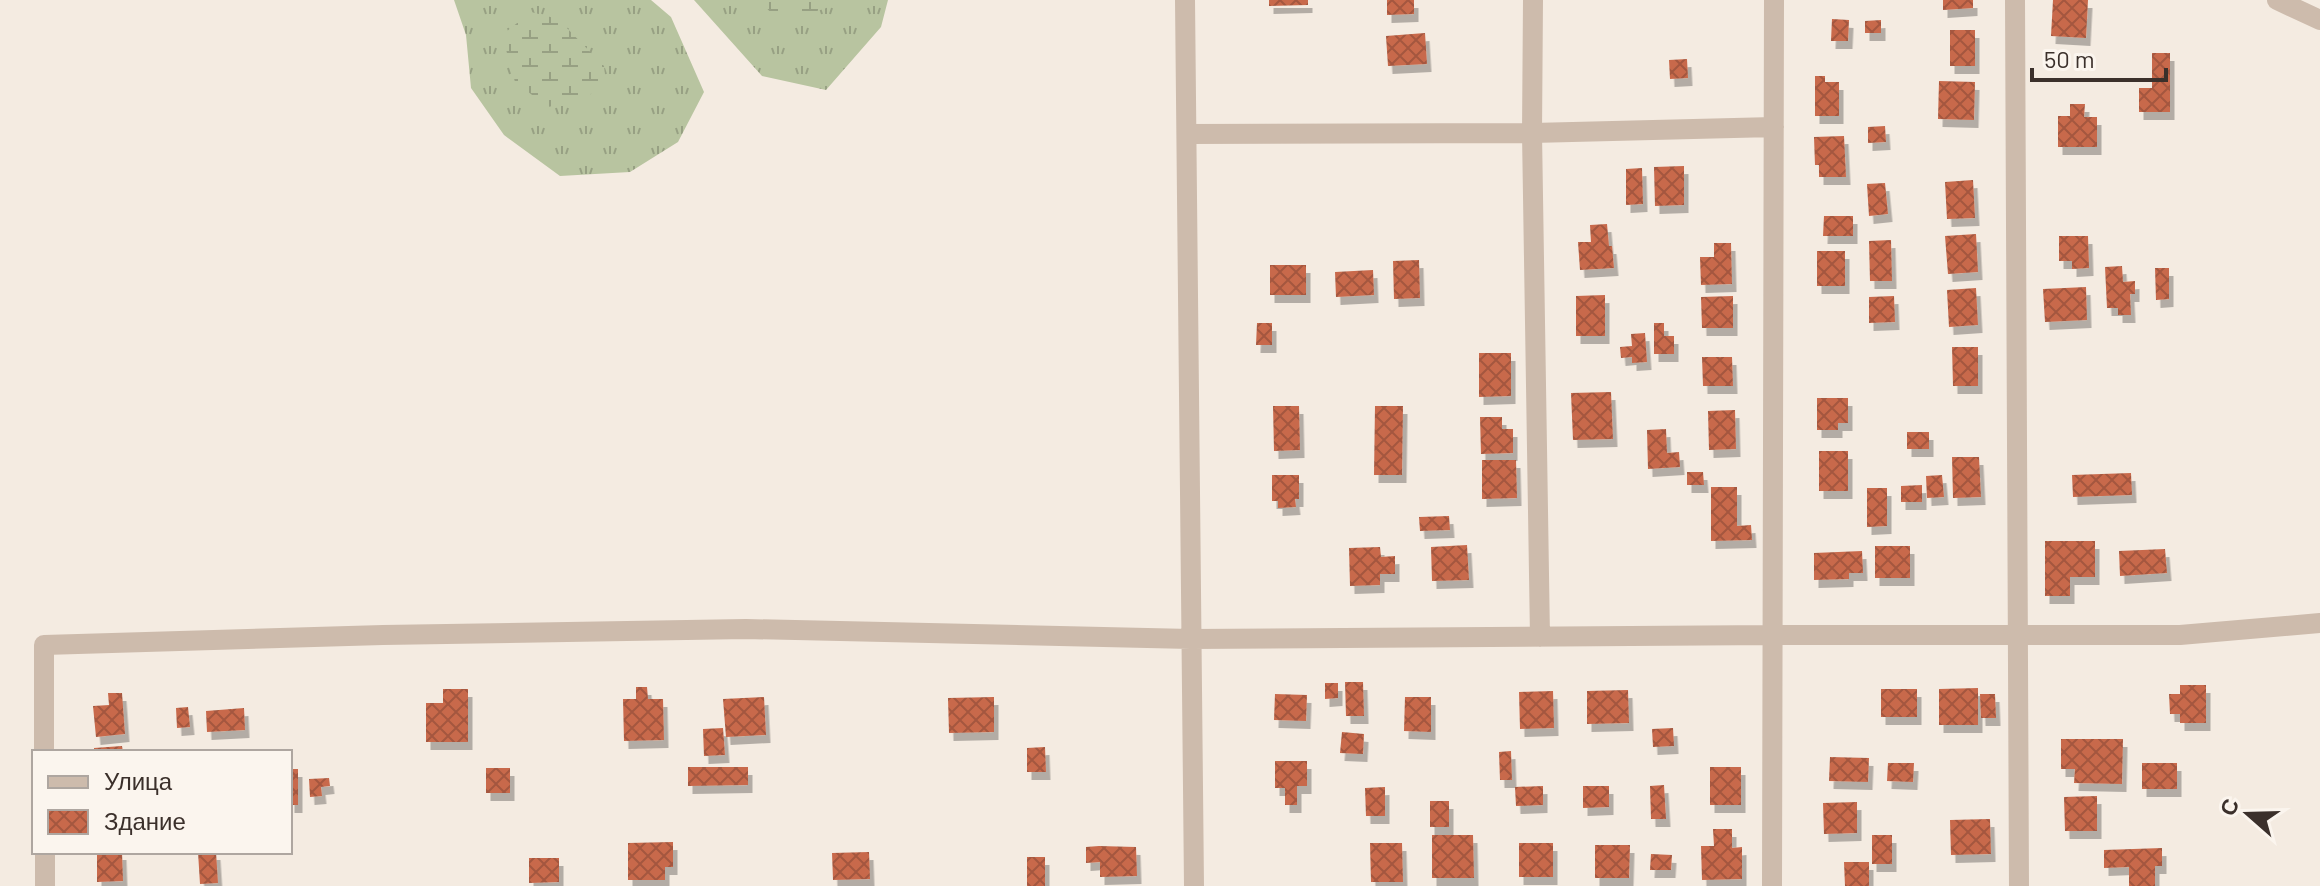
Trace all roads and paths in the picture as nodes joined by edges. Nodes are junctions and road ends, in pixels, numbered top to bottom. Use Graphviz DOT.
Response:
graph roads {
  1 [pos="1185,0"];
  2 [pos="1533,0"];
  3 [pos="1774,0"];
  4 [pos="2015,0"];
  5 [pos="2277,0"];
  6 [pos="2320,20"];
  7 [pos="1774,127"];
  8 [pos="1532,133"];
  9 [pos="1187,134"];
  10 [pos="2320,623"];
  11 [pos="2017,634"];
  12 [pos="1773,635"];
  13 [pos="1540,637"];
  14 [pos="1191,639"];
  15 [pos="44,750"];
  16 [pos="45,854"];
  17 [pos="45,886"];
  18 [pos="1194,886"];
  19 [pos="1772,886"];
  20 [pos="2019,886"];
  1 -- 9 [label="street"];
  2 -- 8 [label="street"];
  3 -- 7 [label="street"];
  4 -- 11 [label="street"];
  5 -- 6 [label="street"];
  7 -- 8 [label="street"];
  7 -- 12 [label="street"];
  8 -- 9 [label="street"];
  8 -- 13 [label="street"];
  9 -- 14 [label="street"];
  10 -- 11 [label="street"];
  11 -- 12 [label="street"];
  11 -- 20 [label="street"];
  12 -- 13 [label="street"];
  12 -- 19 [label="street"];
  13 -- 14 [label="street"];
  14 -- 15 [label="street"];
  14 -- 18 [label="street"];
  16 -- 17 [label="street"];
}
